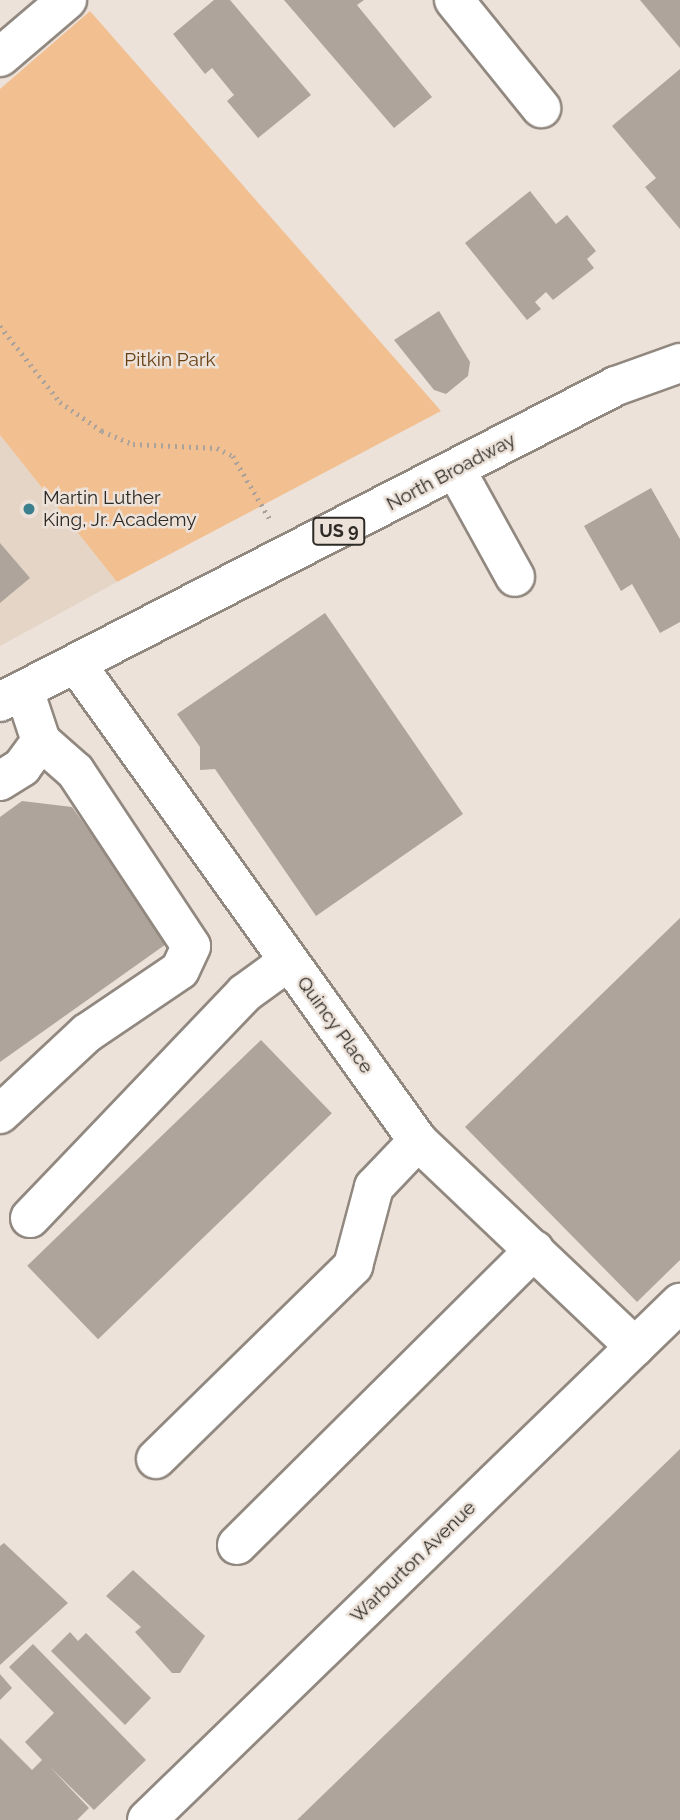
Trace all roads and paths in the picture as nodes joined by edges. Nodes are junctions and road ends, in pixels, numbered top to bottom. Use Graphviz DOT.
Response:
graph roads {
  1 [pos="67,0"];
  2 [pos="454,0"];
  3 [pos="0,57"];
  4 [pos="541,108"];
  5 [pos="0,326"];
  6 [pos="680,363"];
  7 [pos="456,470"];
  8 [pos="289,556"];
  9 [pos="514,577"];
  10 [pos="77,666"];
  11 [pos="12,696"];
  12 [pos="41,741"];
  13 [pos="0,781"];
  14 [pos="289,961"];
  15 [pos="0,1114"];
  16 [pos="418,1141"];
  17 [pos="30,1218"];
  18 [pos="534,1250"];
  19 [pos="680,1303"];
  20 [pos="635,1347"];
  21 [pos="156,1459"];
  22 [pos="237,1545"];
  23 [pos="147,1820"];
  1 -- 3 [label="street"];
  2 -- 4 [label="street"];
  5 -- 8 [label="path"];
  6 -- 7 [label="street, North Broadway / US 9"];
  7 -- 8 [label="street, North Broadway / US 9"];
  7 -- 9 [label="street"];
  8 -- 10 [label="street, North Broadway / US 9"];
  10 -- 11 [label="street, North Broadway / US 9"];
  10 -- 14 [label="street, Quincy Place"];
  11 -- 12 [label="street"];
  12 -- 13 [label="street"];
  12 -- 15 [label="street"];
  14 -- 16 [label="street, Quincy Place"];
  14 -- 17 [label="street"];
  16 -- 18 [label="street, Quincy Place"];
  16 -- 21 [label="street"];
  18 -- 20 [label="street, Quincy Place"];
  18 -- 22 [label="street"];
  19 -- 20 [label="street, Warburton Avenue"];
  20 -- 23 [label="street, Warburton Avenue"];
}
